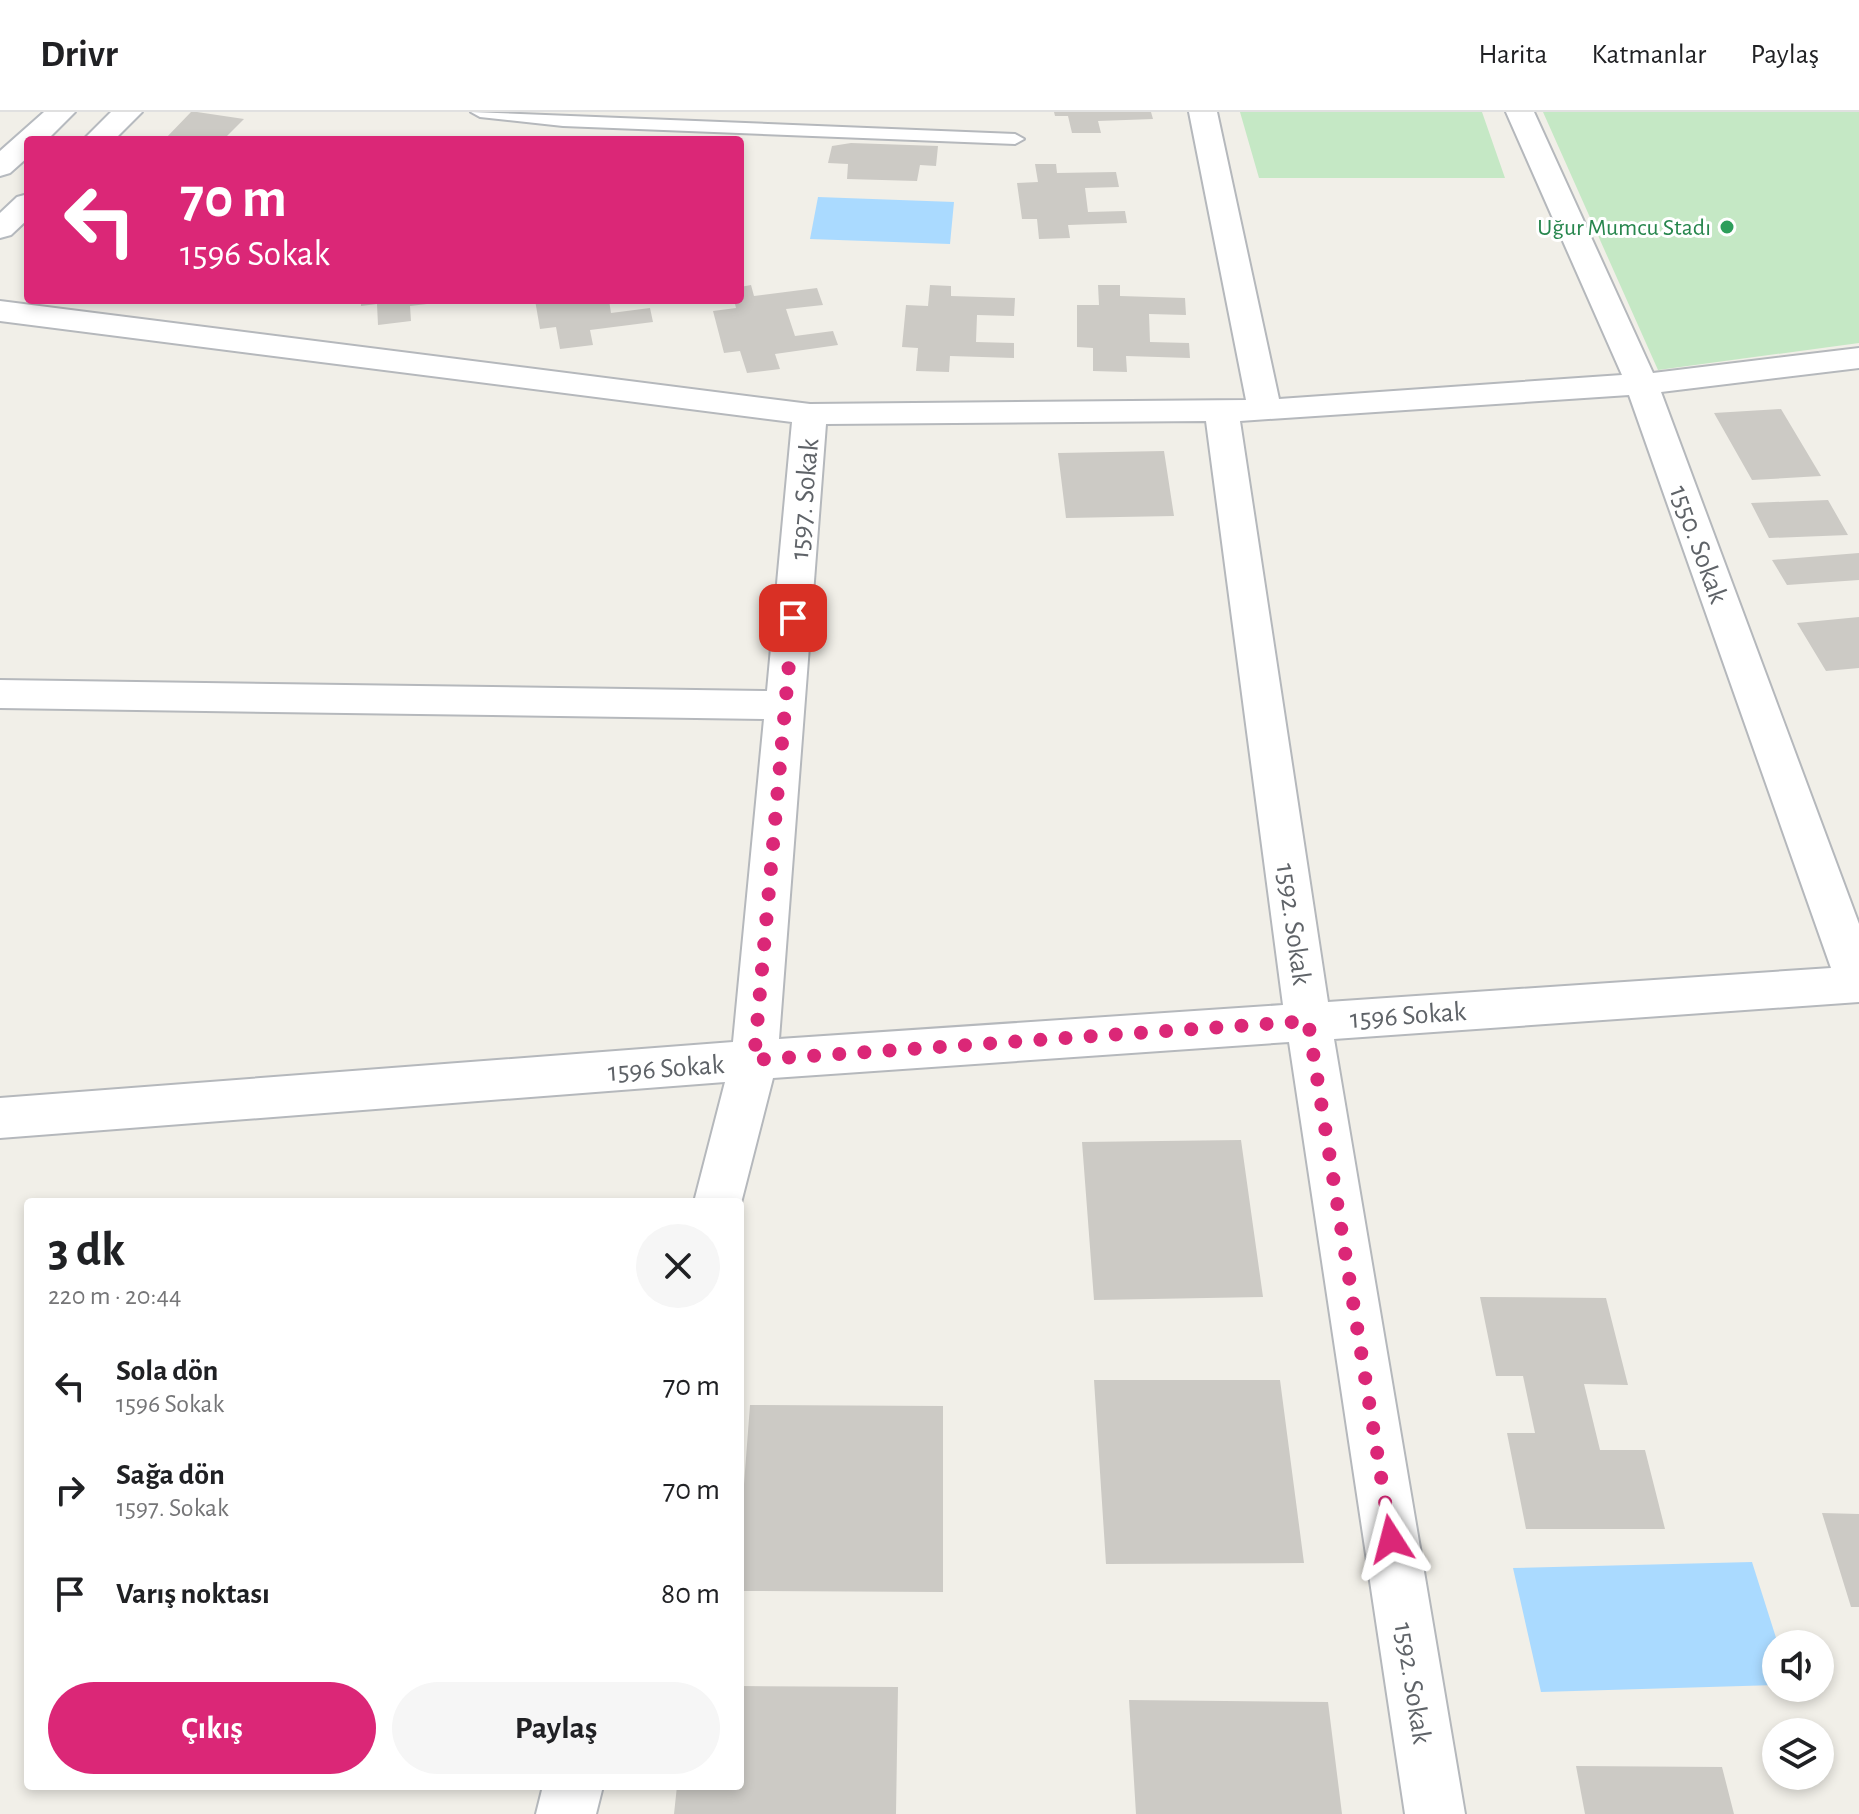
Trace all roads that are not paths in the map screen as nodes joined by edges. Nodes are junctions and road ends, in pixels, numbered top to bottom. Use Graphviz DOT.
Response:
graph roads {
  1 [pos="61,112"];
  2 [pos="128,112"];
  3 [pos="480,112"];
  4 [pos="1203,112"];
  5 [pos="1520,112"];
  6 [pos="35,136"];
  7 [pos="101,136"];
  8 [pos="1015,139"];
  9 [pos="24,145"];
  10 [pos="0,167"];
  11 [pos="24,207"];
  12 [pos="0,229"];
  13 [pos="0,311"];
  14 [pos="1859,358"];
  15 [pos="1642,384"];
  16 [pos="1244,411"];
  17 [pos="810,414"];
  18 [pos="0,694"];
  19 [pos="787,705"];
  20 [pos="1859,984"];
  21 [pos="1308,1021"];
  22 [pos="754,1060"];
  23 [pos="0,1118"];
  24 [pos="719,1198"];
  25 [pos="572,1790"];
  26 [pos="566,1814"];
  27 [pos="1435,1814"];
  1 -- 6 [label="street"];
  2 -- 7 [label="street"];
  3 -- 8 [label="lane"];
  4 -- 16 [label="street, 1592. Sokak"];
  5 -- 15 [label="street, 1550. Sokak"];
  9 -- 10 [label="street"];
  11 -- 12 [label="street"];
  13 -- 17 [label="street"];
  14 -- 15 [label="street"];
  15 -- 16 [label="street"];
  15 -- 20 [label="street, 1550. Sokak"];
  16 -- 17 [label="street"];
  16 -- 21 [label="street, 1592. Sokak"];
  17 -- 19 [label="street, 1597. Sokak"];
  18 -- 19 [label="street"];
  19 -- 22 [label="street, 1597. Sokak"];
  20 -- 21 [label="street, 1596 Sokak"];
  21 -- 22 [label="street, 1596 Sokak"];
  21 -- 27 [label="street, 1592. Sokak"];
  22 -- 23 [label="street, 1596 Sokak"];
  22 -- 24 [label="street, 1597. Sokak"];
  25 -- 26 [label="street"];
}
